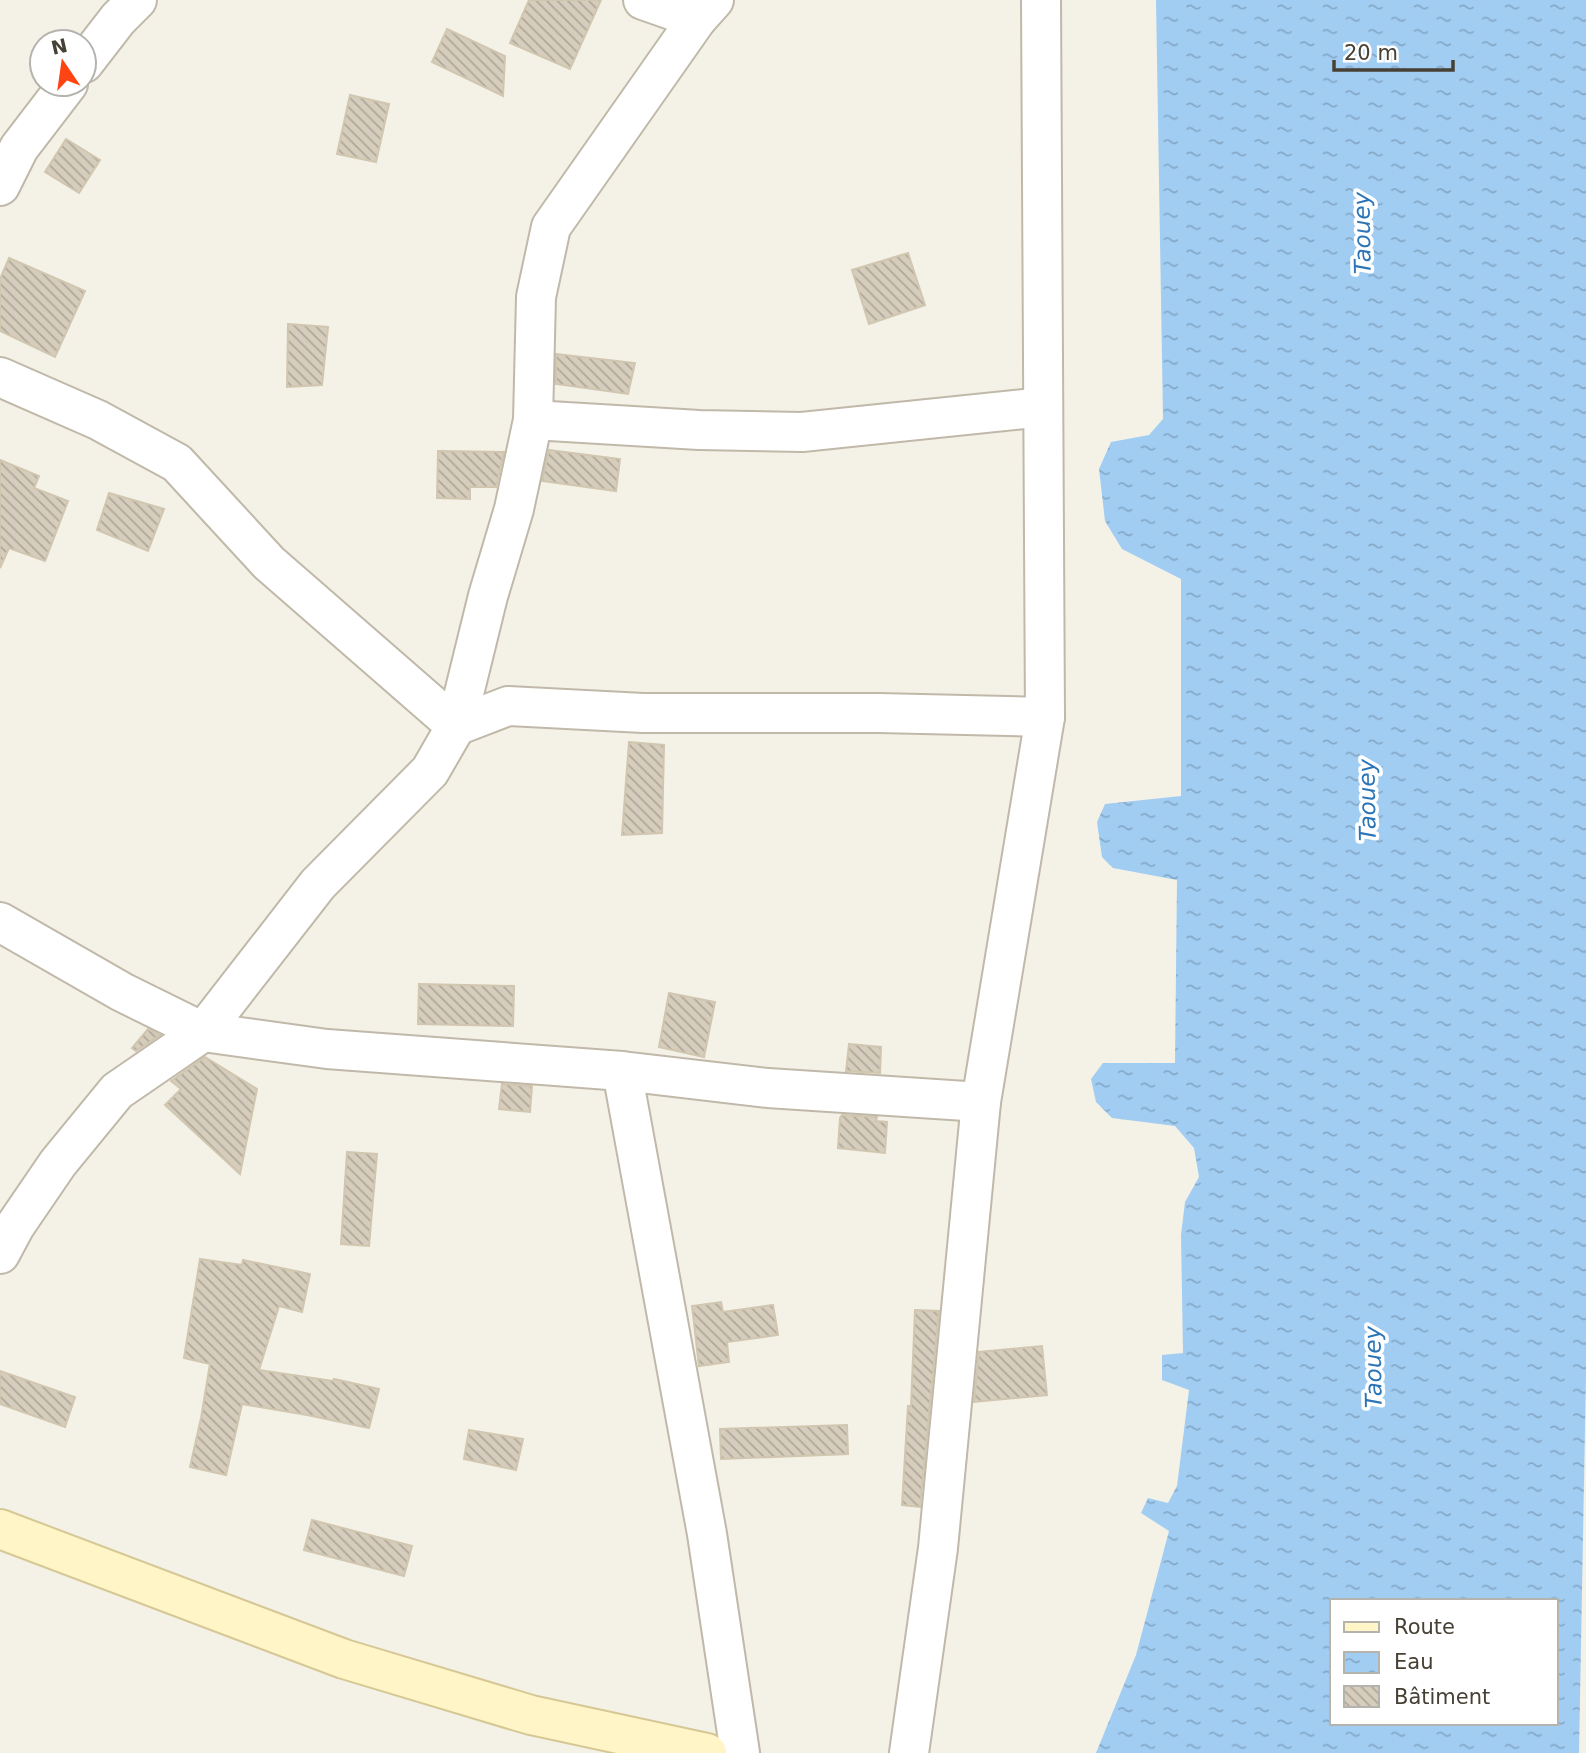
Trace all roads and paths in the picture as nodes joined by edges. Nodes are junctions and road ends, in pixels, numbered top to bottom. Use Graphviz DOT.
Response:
graph roads {
  1 [pos="137,0"];
  2 [pos="643,0"];
  3 [pos="1041,0"];
  4 [pos="706,10"];
  5 [pos="98,45"];
  6 [pos="57,98"];
  7 [pos="0,186"];
  8 [pos="0,377"];
  9 [pos="1043,407"];
  10 [pos="533,420"];
  11 [pos="1045,716"];
  12 [pos="456,726"];
  13 [pos="0,922"];
  14 [pos="202,1032"];
  15 [pos="622,1071"];
  16 [pos="981,1102"];
  17 [pos="0,1254"];
  18 [pos="0,1530"];
  19 [pos="707,1753"];
  20 [pos="740,1753"];
  21 [pos="909,1753"];
  1 -- 5 [label="street"];
  2 -- 4 [label="street"];
  3 -- 9 [label="street"];
  4 -- 10 [label="street"];
  6 -- 7 [label="street"];
  8 -- 12 [label="street"];
  9 -- 10 [label="street"];
  9 -- 11 [label="street"];
  10 -- 12 [label="street"];
  11 -- 12 [label="street"];
  11 -- 16 [label="street"];
  12 -- 14 [label="street"];
  13 -- 14 [label="street"];
  14 -- 15 [label="street"];
  14 -- 17 [label="street"];
  15 -- 16 [label="street"];
  15 -- 20 [label="street"];
  16 -- 21 [label="street"];
  18 -- 19 [label="street"];
}
